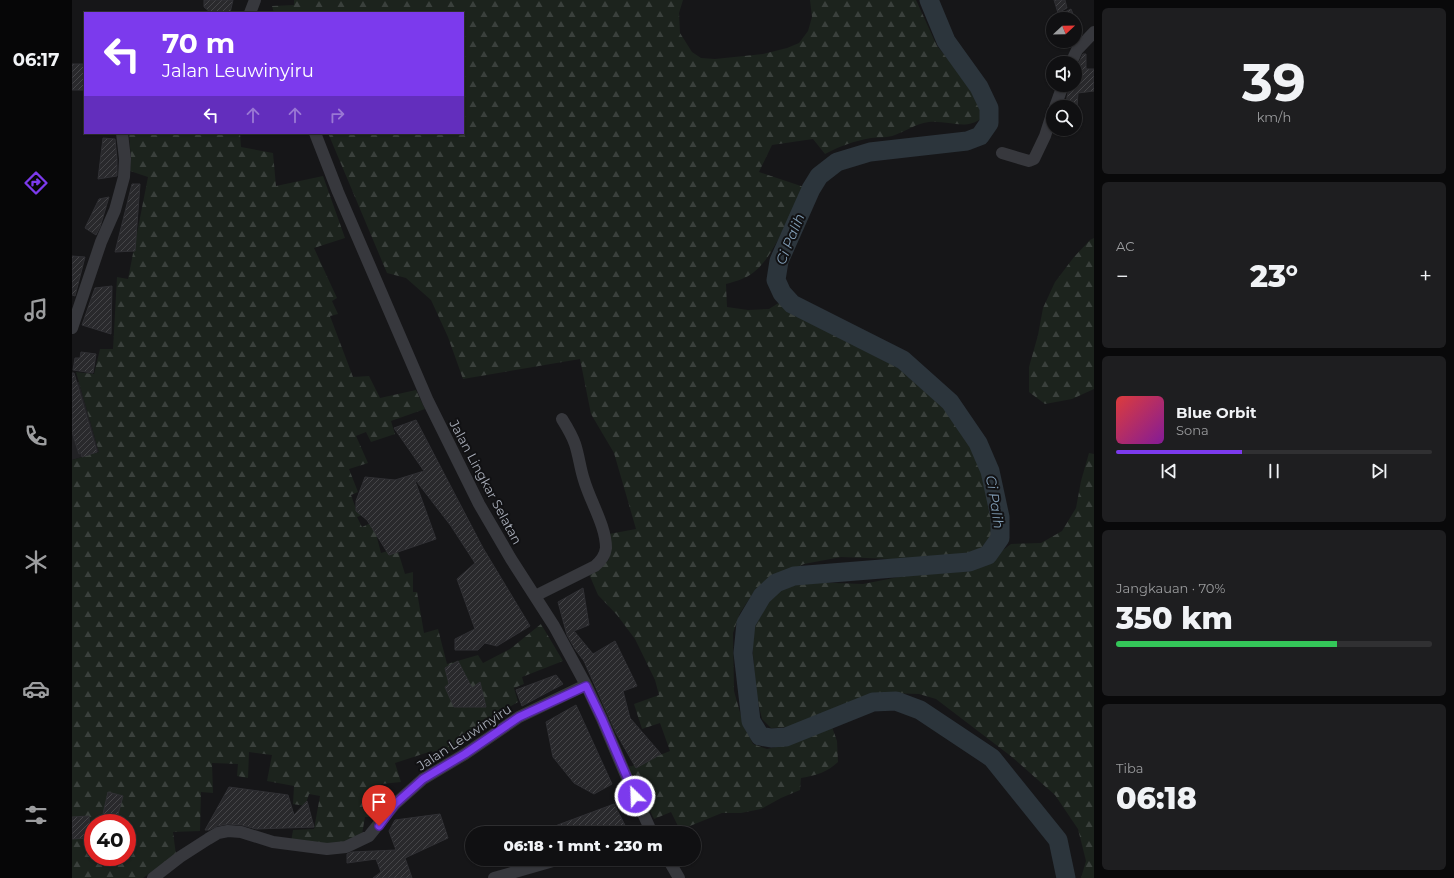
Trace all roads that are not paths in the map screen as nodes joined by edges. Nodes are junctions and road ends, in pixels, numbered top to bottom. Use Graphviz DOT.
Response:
graph roads {
  1 [pos="256,0"];
  2 [pos="250,12"];
  3 [pos="260,12"];
  4 [pos="1094,32"];
  5 [pos="1074,56"];
  6 [pos="1046,133"];
  7 [pos="122,134"];
  8 [pos="315,134"];
  9 [pos="1002,153"];
  10 [pos="72,328"];
  11 [pos="562,419"];
  12 [pos="534,596"];
  13 [pos="586,686"];
  14 [pos="649,826"];
  15 [pos="536,866"];
  16 [pos="672,866"];
  17 [pos="152,878"];
  18 [pos="494,878"];
  19 [pos="679,878"];
  1 -- 2 [label="street"];
  1 -- 3 [label="street"];
  4 -- 5 [label="street"];
  6 -- 9 [label="street"];
  7 -- 10 [label="street"];
  8 -- 12 [label="street, Jalan Lingkar Selatan"];
  11 -- 12 [label="street"];
  12 -- 13 [label="street, Jalan Lingkar Selatan"];
  13 -- 14 [label="street, Jalan Lingkar Selatan"];
  13 -- 17 [label="street, Jalan Leuwinyiru"];
  15 -- 18 [label="street"];
  16 -- 19 [label="street"];
}
